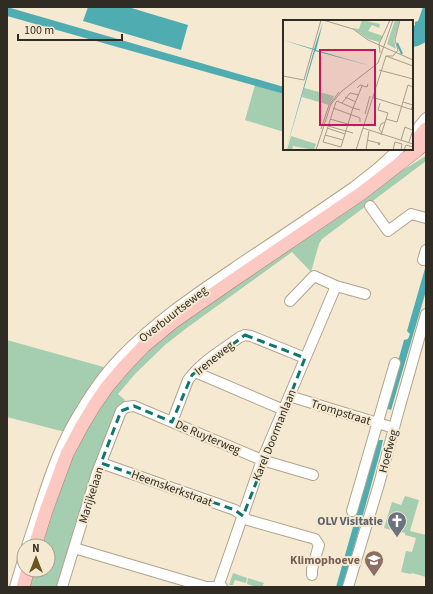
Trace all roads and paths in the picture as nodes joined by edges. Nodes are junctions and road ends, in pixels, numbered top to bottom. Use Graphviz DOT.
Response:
graph roads {
  1 [pos="426,118"];
  2 [pos="426,129"];
  3 [pos="413,134"];
  4 [pos="426,142"];
  5 [pos="413,145"];
  6 [pos="398,150"];
  7 [pos="408,150"];
  8 [pos="387,173"];
  9 [pos="370,206"];
  10 [pos="426,218"];
  11 [pos="336,286"];
  12 [pos="365,294"];
  13 [pos="290,301"];
  14 [pos="426,314"];
  15 [pos="305,358"];
  16 [pos="395,363"];
  17 [pos="195,372"];
  18 [pos="289,396"];
  19 [pos="126,407"];
  20 [pos="284,410"];
  21 [pos="172,422"];
  22 [pos="377,423"];
  23 [pos="394,428"];
  24 [pos="262,460"];
  25 [pos="100,463"];
  26 [pos="313,475"];
  27 [pos="352,511"];
  28 [pos="243,516"];
  29 [pos="30,538"];
  30 [pos="38,538"];
  31 [pos="74,548"];
  32 [pos="312,575"];
  33 [pos="62,587"];
  34 [pos="219,587"];
  35 [pos="348,587"];
  1 -- 3 [label="street"];
  2 -- 5 [label="main road"];
  4 -- 8 [label="main road, Overbuurtseweg"];
  6 -- 29 [label="street, Overbuurtseweg"];
  7 -- 8 [label="main road, Overbuurtseweg"];
  8 -- 30 [label="main road, Overbuurtseweg"];
  9 -- 10 [label="street"];
  11 -- 12 [label="street"];
  11 -- 13 [label="street"];
  11 -- 15 [label="street, Karel Doormanlaan"];
  14 -- 23 [label="street, Hoefweg"];
  15 -- 17 [label="street, Ireneweg"];
  15 -- 18 [label="street, Karel Doormanlaan"];
  16 -- 22 [label="street, Hoefweg"];
  17 -- 20 [label="street"];
  17 -- 21 [label="street, Ireneweg"];
  18 -- 20 [label="street, Karel Doormanlaan"];
  18 -- 22 [label="street, Trompstraat"];
  19 -- 21 [label="street, De Ruyterweg"];
  19 -- 25 [label="street, Marijkelaan"];
  20 -- 24 [label="street, Karel Doormanlaan"];
  21 -- 24 [label="street, De Ruyterweg"];
  22 -- 23 [label="street, Trompstraat"];
  22 -- 27 [label="street, Hoefweg"];
  23 -- 35 [label="street, Hoefweg"];
  24 -- 26 [label="street, De Ruyterweg"];
  24 -- 28 [label="street, Karel Doormanlaan"];
  25 -- 28 [label="street, Heemskerkstraat"];
  25 -- 31 [label="street, Marijkelaan"];
  28 -- 32 [label="street, Heemskerkstraat"];
  28 -- 34 [label="street, Karel Doormanlaan"];
  31 -- 33 [label="street, Marijkelaan"];
  31 -- 34 [label="street"];
}
